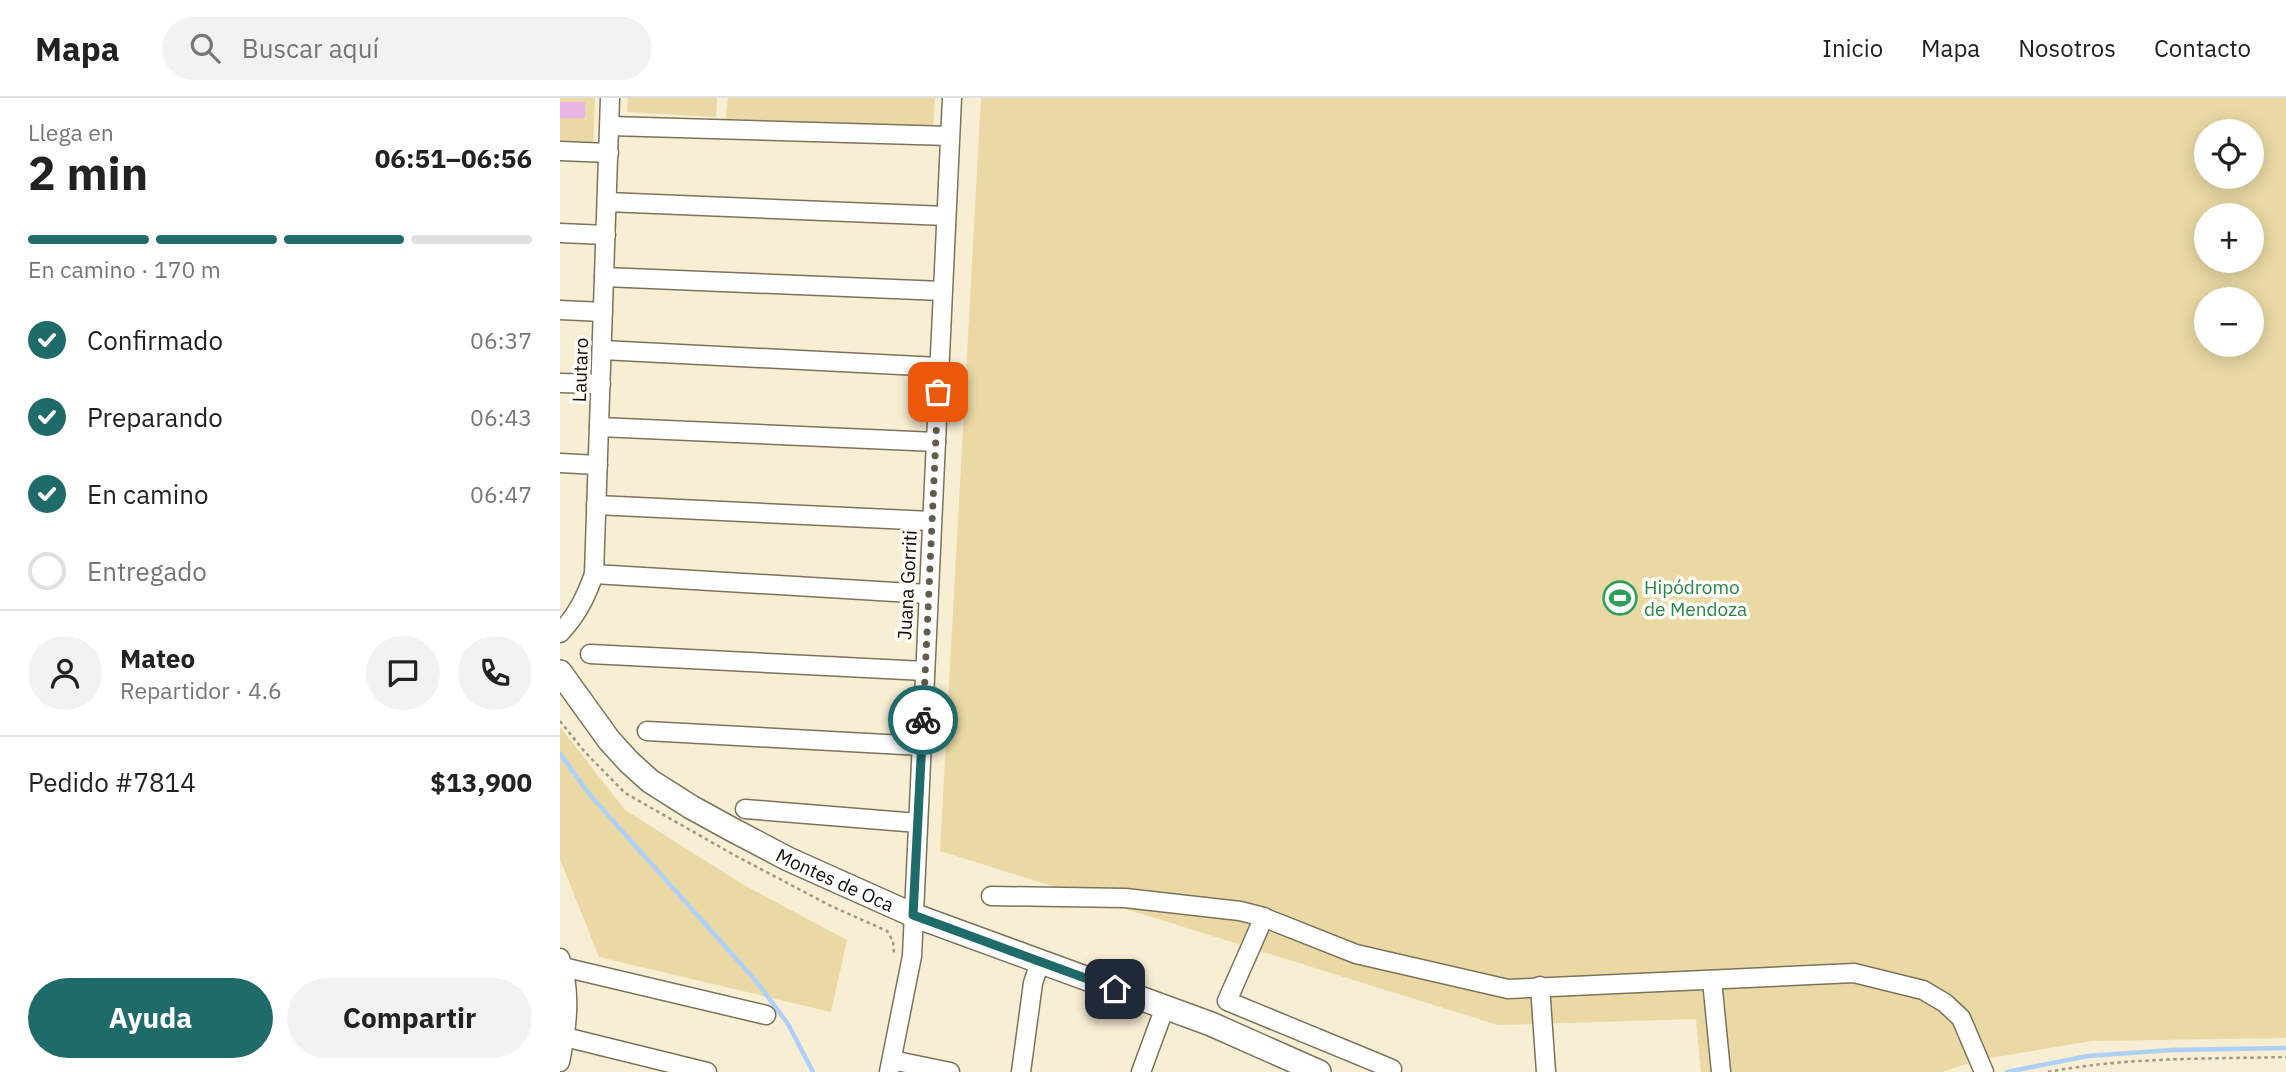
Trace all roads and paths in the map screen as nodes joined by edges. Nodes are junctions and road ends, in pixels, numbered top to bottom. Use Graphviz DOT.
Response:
graph roads {
  1 [pos="610,98"];
  2 [pos="951,98"];
  3 [pos="610,125"];
  4 [pos="950,136"];
  5 [pos="560,151"];
  6 [pos="608,153"];
  7 [pos="607,202"];
  8 [pos="946,216"];
  9 [pos="560,233"];
  10 [pos="606,235"];
  11 [pos="604,277"];
  12 [pos="942,290"];
  13 [pos="560,310"];
  14 [pos="603,312"];
  15 [pos="602,350"];
  16 [pos="939,367"];
  17 [pos="560,383"];
  18 [pos="601,384"];
  19 [pos="599,427"];
  20 [pos="936,442"];
  21 [pos="560,463"];
  22 [pos="598,465"];
  23 [pos="596,505"];
  24 [pos="931,521"];
  25 [pos="594,574"];
  26 [pos="928,594"];
  27 [pos="560,633"];
  28 [pos="590,654"];
  29 [pos="925,671"];
  30 [pos="562,680"];
  31 [pos="560,721"];
  32 [pos="647,731"];
  33 [pos="922,746"];
  34 [pos="745,809"];
  35 [pos="918,822"];
  36 [pos="991,896"];
  37 [pos="913,915"];
  38 [pos="1264,917"];
  39 [pos="1040,961"];
  40 [pos="562,963"];
  41 [pos="895,963"];
  42 [pos="1712,980"];
  43 [pos="1540,986"];
  44 [pos="564,999"];
  45 [pos="1165,1007"];
  46 [pos="766,1015"];
  47 [pos="565,1037"];
  48 [pos="1152,1041"];
  49 [pos="2286,1056"];
  50 [pos="560,1062"];
  51 [pos="890,1066"];
  52 [pos="1392,1069"];
  53 [pos="707,1072"];
  54 [pos="950,1072"];
  55 [pos="1021,1072"];
  56 [pos="1141,1072"];
  57 [pos="1155,1072"];
  58 [pos="1319,1072"];
  59 [pos="1546,1072"];
  60 [pos="1721,1072"];
  61 [pos="1984,1072"];
  62 [pos="2048,1072"];
  1 -- 3 [label="street, Lautaro"];
  2 -- 4 [label="street, Juana Gorriti"];
  3 -- 4 [label="street"];
  3 -- 6 [label="street, Lautaro"];
  4 -- 8 [label="street, Juana Gorriti"];
  5 -- 6 [label="street"];
  6 -- 7 [label="street, Lautaro"];
  7 -- 8 [label="street"];
  7 -- 10 [label="street, Lautaro"];
  8 -- 12 [label="street, Juana Gorriti"];
  9 -- 10 [label="street"];
  10 -- 11 [label="street, Lautaro"];
  11 -- 12 [label="street"];
  11 -- 14 [label="street, Lautaro"];
  12 -- 16 [label="street, Juana Gorriti"];
  13 -- 14 [label="street"];
  14 -- 15 [label="street, Lautaro"];
  15 -- 16 [label="street"];
  15 -- 18 [label="street, Lautaro"];
  16 -- 20 [label="street, Juana Gorriti"];
  17 -- 18 [label="street"];
  18 -- 19 [label="street, Lautaro"];
  19 -- 20 [label="street"];
  19 -- 22 [label="street, Lautaro"];
  20 -- 24 [label="street, Juana Gorriti"];
  21 -- 22 [label="street"];
  22 -- 23 [label="street, Lautaro"];
  23 -- 24 [label="street"];
  23 -- 25 [label="street, Lautaro"];
  24 -- 26 [label="street, Juana Gorriti"];
  25 -- 26 [label="street"];
  25 -- 27 [label="street, Lautaro"];
  26 -- 29 [label="street, Juana Gorriti"];
  28 -- 29 [label="street"];
  29 -- 33 [label="street, Juana Gorriti"];
  30 -- 37 [label="main road, Montes de Oca"];
  31 -- 41 [label="path"];
  32 -- 33 [label="street"];
  33 -- 35 [label="street, Juana Gorriti"];
  34 -- 35 [label="street"];
  35 -- 37 [label="street, Juana Gorriti"];
  36 -- 38 [label="street"];
  37 -- 39 [label="main road, Montes de Oca"];
  37 -- 51 [label="street, Juana Gorriti"];
  38 -- 43 [label="street"];
  38 -- 52 [label="street"];
  39 -- 45 [label="main road, Montes de Oca"];
  39 -- 55 [label="street"];
  40 -- 44 [label="street"];
  40 -- 46 [label="street"];
  42 -- 43 [label="street"];
  42 -- 60 [label="street"];
  42 -- 61 [label="street"];
  43 -- 59 [label="street"];
  44 -- 47 [label="street"];
  45 -- 48 [label="street"];
  45 -- 58 [label="main road, Montes de Oca"];
  47 -- 50 [label="street"];
  47 -- 53 [label="street"];
  48 -- 56 [label="street"];
  48 -- 57 [label="street"];
  49 -- 62 [label="path"];
  51 -- 54 [label="street"];
}
